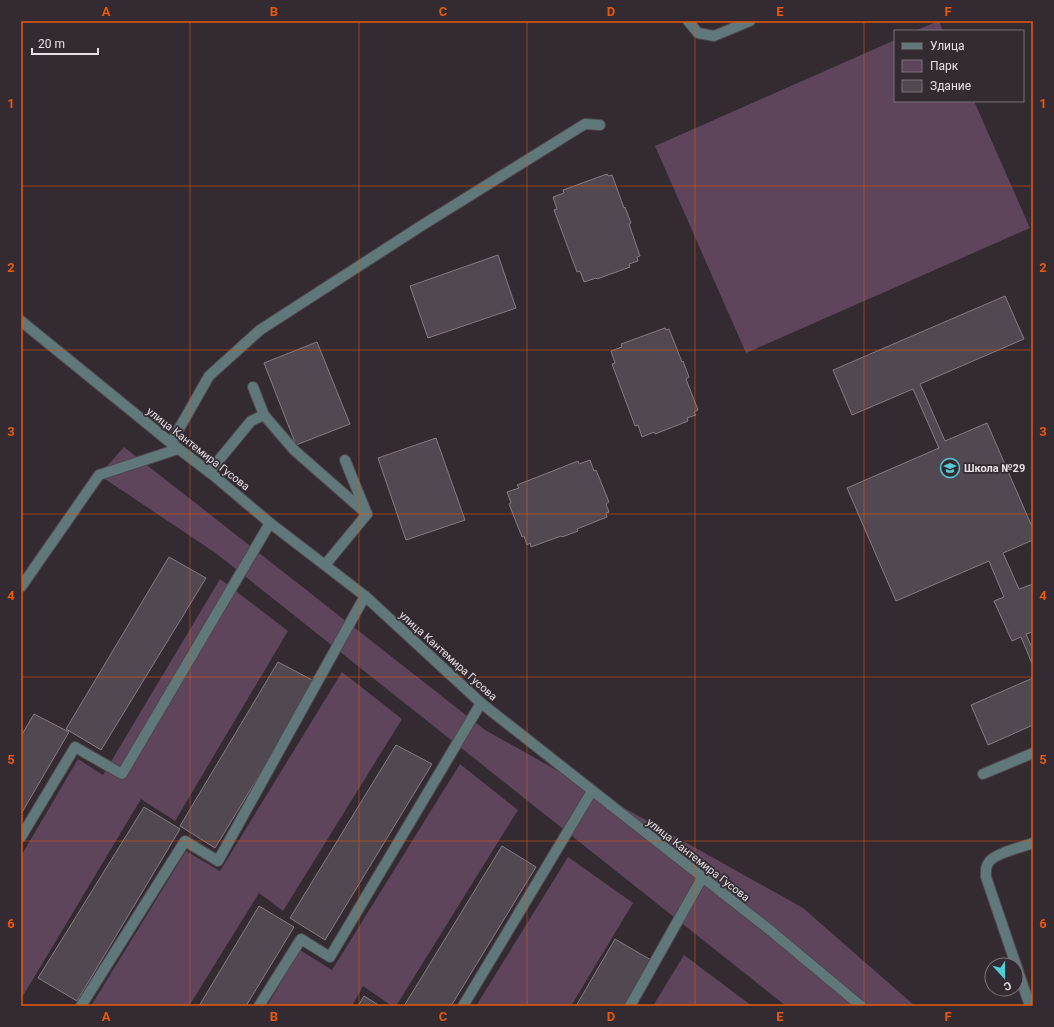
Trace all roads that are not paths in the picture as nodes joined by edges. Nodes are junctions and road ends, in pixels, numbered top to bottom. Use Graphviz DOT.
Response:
graph roads {
  1 [pos="688,21"];
  2 [pos="750,21"];
  3 [pos="600,125"];
  4 [pos="21,321"];
  5 [pos="253,387"];
  6 [pos="264,415"];
  7 [pos="174,446"];
  8 [pos="345,460"];
  9 [pos="209,472"];
  10 [pos="367,514"];
  11 [pos="270,522"];
  12 [pos="325,565"];
  13 [pos="21,587"];
  14 [pos="365,596"];
  15 [pos="481,703"];
  16 [pos="1033,753"];
  17 [pos="983,774"];
  18 [pos="592,791"];
  19 [pos="21,837"];
  20 [pos="1033,843"];
  21 [pos="702,878"];
  22 [pos="81,1006"];
  23 [pos="259,1006"];
  24 [pos="463,1006"];
  25 [pos="630,1006"];
  26 [pos="861,1006"];
  27 [pos="1030,1006"];
  1 -- 2 [label="street"];
  3 -- 7 [label="street"];
  4 -- 7 [label="street, улица Кантемира Гусова"];
  5 -- 6 [label="street"];
  6 -- 9 [label="street"];
  6 -- 10 [label="street"];
  7 -- 9 [label="street, улица Кантемира Гусова"];
  7 -- 13 [label="street"];
  8 -- 10 [label="street"];
  9 -- 11 [label="street, улица Кантемира Гусова"];
  10 -- 12 [label="street"];
  11 -- 12 [label="street, улица Кантемира Гусова"];
  11 -- 19 [label="street"];
  12 -- 14 [label="street, улица Кантемира Гусова"];
  14 -- 15 [label="street, улица Кантемира Гусова"];
  14 -- 22 [label="street"];
  15 -- 18 [label="street, улица Кантемира Гусова"];
  15 -- 23 [label="street"];
  16 -- 17 [label="street"];
  18 -- 21 [label="street, улица Кантемира Гусова"];
  18 -- 24 [label="street"];
  20 -- 27 [label="street"];
  21 -- 25 [label="street"];
  21 -- 26 [label="street, улица Кантемира Гусова"];
}
